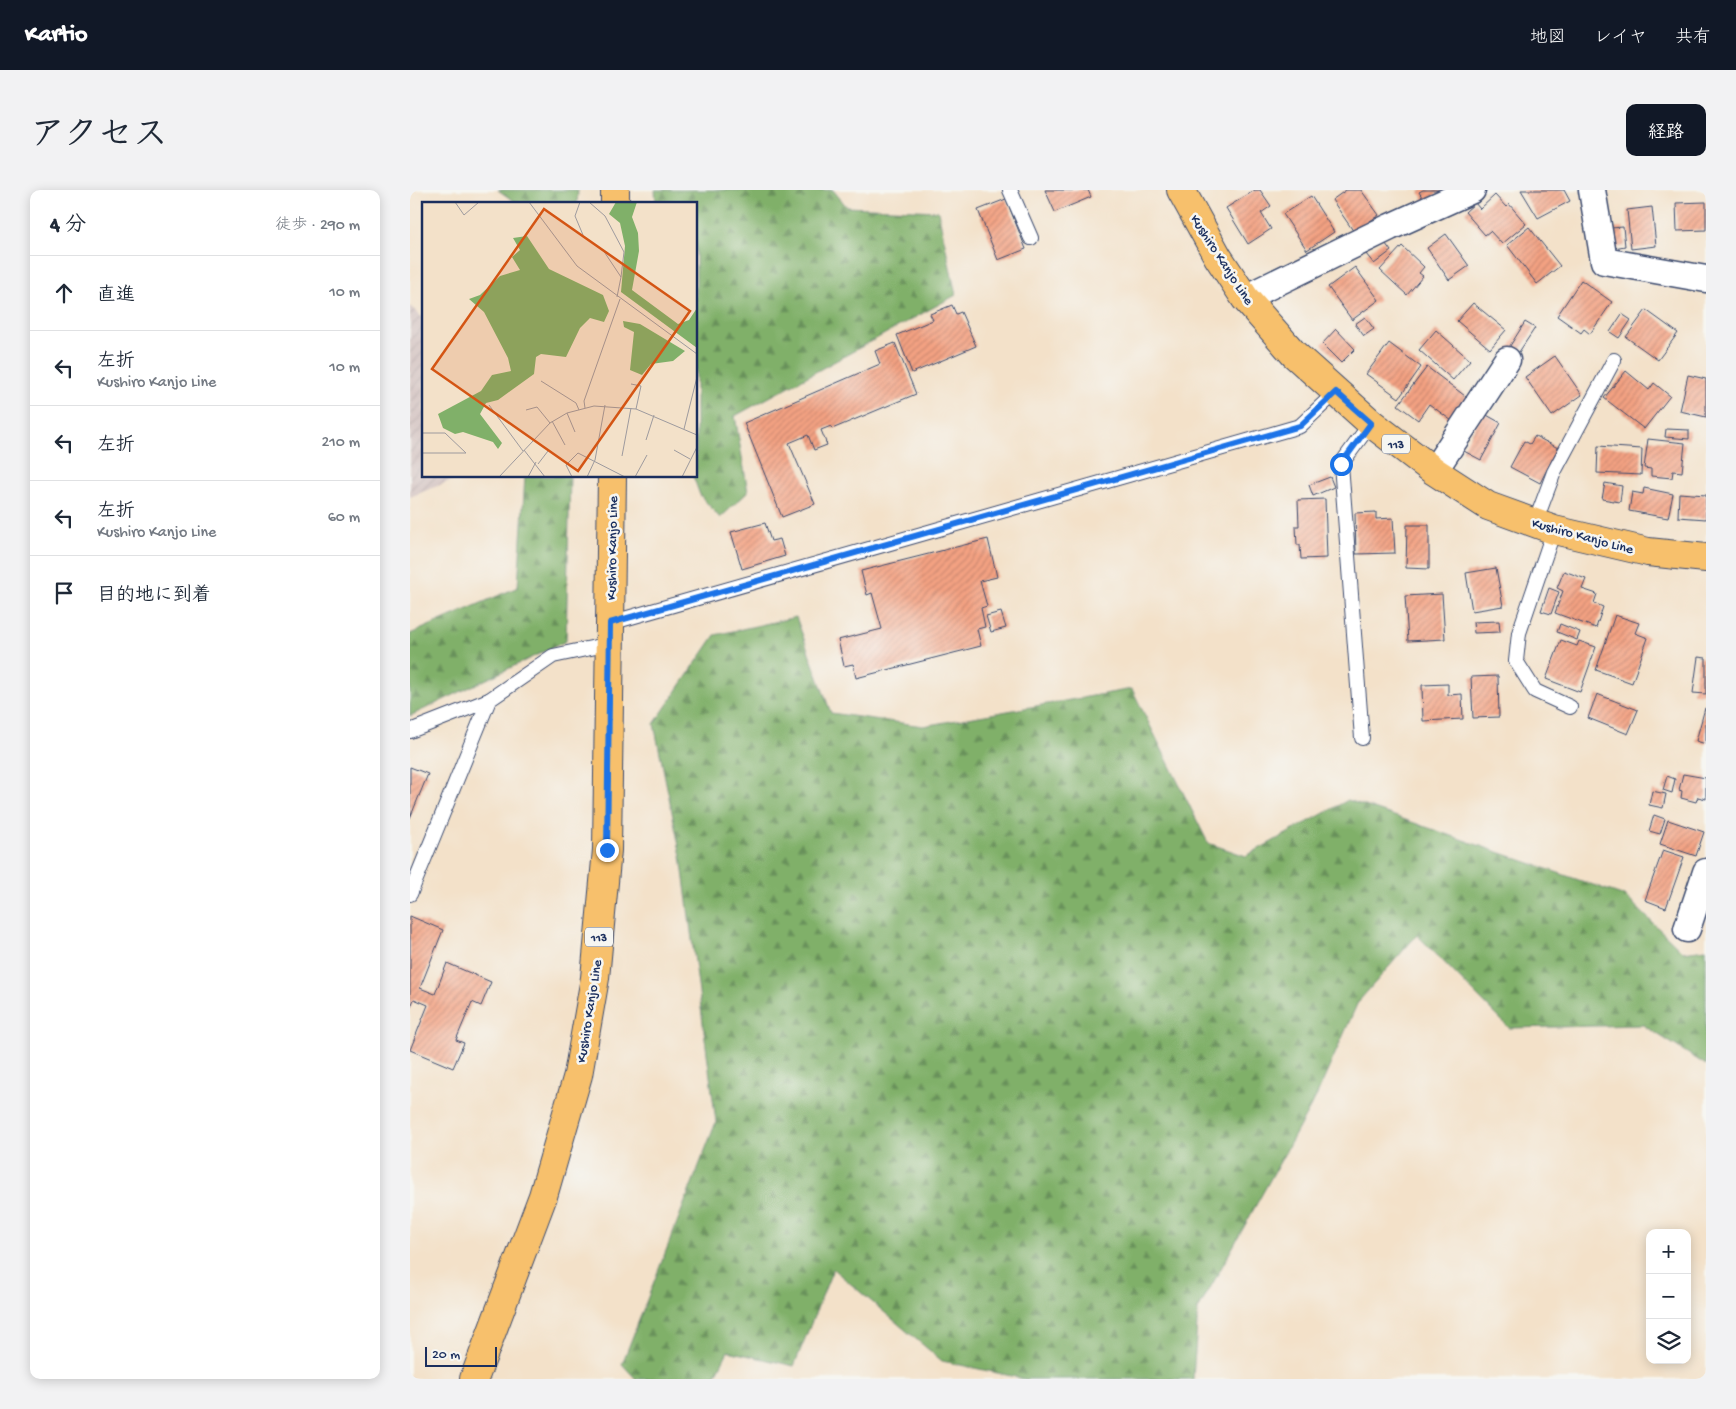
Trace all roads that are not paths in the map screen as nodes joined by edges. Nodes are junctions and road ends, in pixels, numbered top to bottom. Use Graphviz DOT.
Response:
graph roads {
  1 [pos="1010,190"];
  2 [pos="1182,190"];
  3 [pos="1472,190"];
  4 [pos="1592,190"];
  5 [pos="1031,238"];
  6 [pos="1706,278"];
  7 [pos="1245,298"];
  8 [pos="1507,360"];
  9 [pos="1614,360"];
  10 [pos="1336,392"];
  11 [pos="1371,423"];
  12 [pos="1434,471"];
  13 [pos="612,478"];
  14 [pos="1545,527"];
  15 [pos="1706,558"];
  16 [pos="610,633"];
  17 [pos="489,700"];
  18 [pos="1570,706"];
  19 [pos="410,731"];
  20 [pos="1362,738"];
  21 [pos="1706,872"];
  22 [pos="410,894"];
  23 [pos="1687,929"];
  24 [pos="474,1379"];
  1 -- 5 [label="lane"];
  2 -- 7 [label="main road, Kushiro Kanjo Line / 113"];
  3 -- 7 [label="street"];
  4 -- 6 [label="street"];
  7 -- 10 [label="main road, Kushiro Kanjo Line / 113"];
  8 -- 12 [label="street"];
  9 -- 14 [label="lane"];
  10 -- 11 [label="main road, Kushiro Kanjo Line / 113"];
  10 -- 16 [label="lane"];
  11 -- 12 [label="main road, Kushiro Kanjo Line / 113"];
  11 -- 20 [label="lane"];
  12 -- 14 [label="main road, Kushiro Kanjo Line / 113"];
  13 -- 16 [label="main road, Kushiro Kanjo Line / 113"];
  14 -- 15 [label="main road, Kushiro Kanjo Line / 113"];
  14 -- 18 [label="lane"];
  16 -- 17 [label="lane"];
  16 -- 24 [label="main road, Kushiro Kanjo Line / 113"];
  17 -- 19 [label="lane"];
  17 -- 22 [label="lane"];
  21 -- 23 [label="street"];
}
